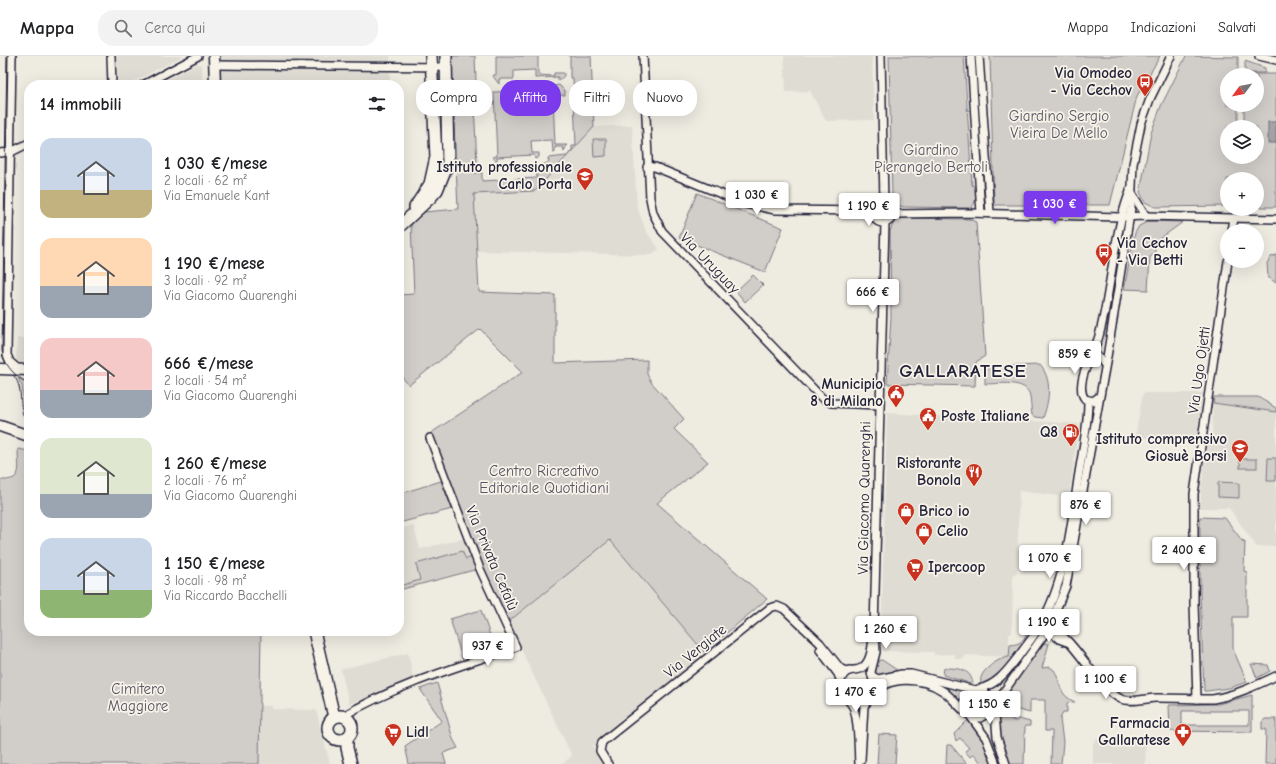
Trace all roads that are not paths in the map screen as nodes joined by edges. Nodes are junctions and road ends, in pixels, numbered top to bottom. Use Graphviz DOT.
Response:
graph roads {
  1 [pos="12,56"];
  2 [pos="111,56"];
  3 [pos="198,56"];
  4 [pos="643,56"];
  5 [pos="881,56"];
  6 [pos="971,56"];
  7 [pos="979,56"];
  8 [pos="1171,56"];
  9 [pos="1259,56"];
  10 [pos="215,60"];
  11 [pos="1276,60"];
  12 [pos="432,61"];
  13 [pos="446,61"];
  14 [pos="112,80"];
  15 [pos="152,80"];
  16 [pos="215,80"];
  17 [pos="24,146"];
  18 [pos="11,152"];
  19 [pos="0,153"];
  20 [pos="648,167"];
  21 [pos="1130,190"];
  22 [pos="884,203"];
  23 [pos="873,211"];
  24 [pos="981,213"];
  25 [pos="990,213"];
  26 [pos="893,214"];
  27 [pos="410,216"];
  28 [pos="1146,216"];
  29 [pos="1120,217"];
  30 [pos="1129,217"];
  31 [pos="1234,218"];
  32 [pos="1276,219"];
  33 [pos="404,221"];
  34 [pos="885,223"];
  35 [pos="1233,224"];
  36 [pos="1227,268"];
  37 [pos="1088,360"];
  38 [pos="1104,364"];
  39 [pos="0,369"];
  40 [pos="18,369"];
  41 [pos="24,370"];
  42 [pos="1099,397"];
  43 [pos="1088,401"];
  44 [pos="879,405"];
  45 [pos="0,426"];
  46 [pos="24,434"];
  47 [pos="430,438"];
  48 [pos="1040,626"];
  49 [pos="874,629"];
  50 [pos="1048,629"];
  51 [pos="809,634"];
  52 [pos="316,636"];
  53 [pos="320,636"];
  54 [pos="858,668"];
  55 [pos="850,670"];
  56 [pos="872,676"];
  57 [pos="1276,676"];
  58 [pos="841,682"];
  59 [pos="977,690"];
  60 [pos="872,696"];
  61 [pos="1197,699"];
  62 [pos="847,700"];
  63 [pos="867,701"];
  64 [pos="992,706"];
  65 [pos="965,710"];
  66 [pos="340,717"];
  67 [pos="971,717"];
  68 [pos="343,739"];
  69 [pos="345,764"];
  70 [pos="350,764"];
  71 [pos="608,764"];
  72 [pos="860,764"];
  73 [pos="996,764"];
  74 [pos="1006,764"];
  1 -- 18 [label="street"];
  2 -- 14 [label="street"];
  3 -- 15 [label="street"];
  4 -- 20 [label="street, Via Uruguay"];
  5 -- 22 [label="street"];
  6 -- 24 [label="street"];
  7 -- 25 [label="street"];
  8 -- 21 [label="street"];
  9 -- 11 [label="street"];
  10 -- 12 [label="street"];
  10 -- 16 [label="main road"];
  12 -- 13 [label="street"];
  12 -- 27 [label="main road"];
  13 -- 27 [label="main road"];
  17 -- 18 [label="street"];
  18 -- 19 [label="street"];
  18 -- 40 [label="street"];
  20 -- 23 [label="street"];
  20 -- 44 [label="street, Via Uruguay"];
  21 -- 28 [label="street"];
  21 -- 29 [label="street"];
  21 -- 30 [label="street"];
  22 -- 23 [label="street"];
  22 -- 26 [label="street"];
  23 -- 34 [label="street"];
  24 -- 25 [label="street"];
  24 -- 26 [label="street"];
  25 -- 29 [label="street"];
  26 -- 34 [label="street"];
  27 -- 33 [label="main road"];
  28 -- 30 [label="street"];
  28 -- 31 [label="street"];
  29 -- 30 [label="street"];
  29 -- 37 [label="street"];
  30 -- 38 [label="street"];
  31 -- 32 [label="street"];
  31 -- 35 [label="street"];
  34 -- 44 [label="street, Via Giacomo Quarenghi"];
  36 -- 61 [label="street, Via Ugo Ojetti"];
  37 -- 38 [label="street"];
  37 -- 43 [label="street"];
  38 -- 42 [label="street"];
  39 -- 40 [label="main road"];
  40 -- 41 [label="main road"];
  42 -- 43 [label="street"];
  42 -- 50 [label="street"];
  43 -- 48 [label="street"];
  44 -- 49 [label="street, Via Giacomo Quarenghi"];
  45 -- 46 [label="main road"];
  47 -- 66 [label="street, Via Privata Cefalù"];
  48 -- 50 [label="street"];
  48 -- 59 [label="street"];
  49 -- 54 [label="street, Via Giacomo Quarenghi"];
  49 -- 56 [label="street, Via Giacomo Quarenghi"];
  50 -- 61 [label="street"];
  50 -- 64 [label="street"];
  51 -- 55 [label="street, Via Vergiate"];
  51 -- 58 [label="street, Via Vergiate"];
  51 -- 71 [label="street, Via Vergiate"];
  52 -- 66 [label="main road"];
  53 -- 66 [label="main road"];
  54 -- 55 [label="street"];
  54 -- 56 [label="street"];
  55 -- 58 [label="street"];
  56 -- 59 [label="street"];
  56 -- 60 [label="street, Via Giacomo Quarenghi"];
  57 -- 61 [label="street"];
  58 -- 62 [label="street"];
  59 -- 64 [label="street"];
  59 -- 65 [label="street"];
  60 -- 63 [label="street"];
  60 -- 65 [label="street"];
  62 -- 63 [label="street"];
  62 -- 72 [label="street"];
  63 -- 72 [label="street"];
  64 -- 67 [label="street"];
  64 -- 74 [label="street"];
  65 -- 67 [label="street"];
  66 -- 68 [label="main road"];
  66 -- 68 [label="main road"];
  67 -- 73 [label="street"];
  68 -- 69 [label="main road"];
  68 -- 70 [label="main road"];
}
